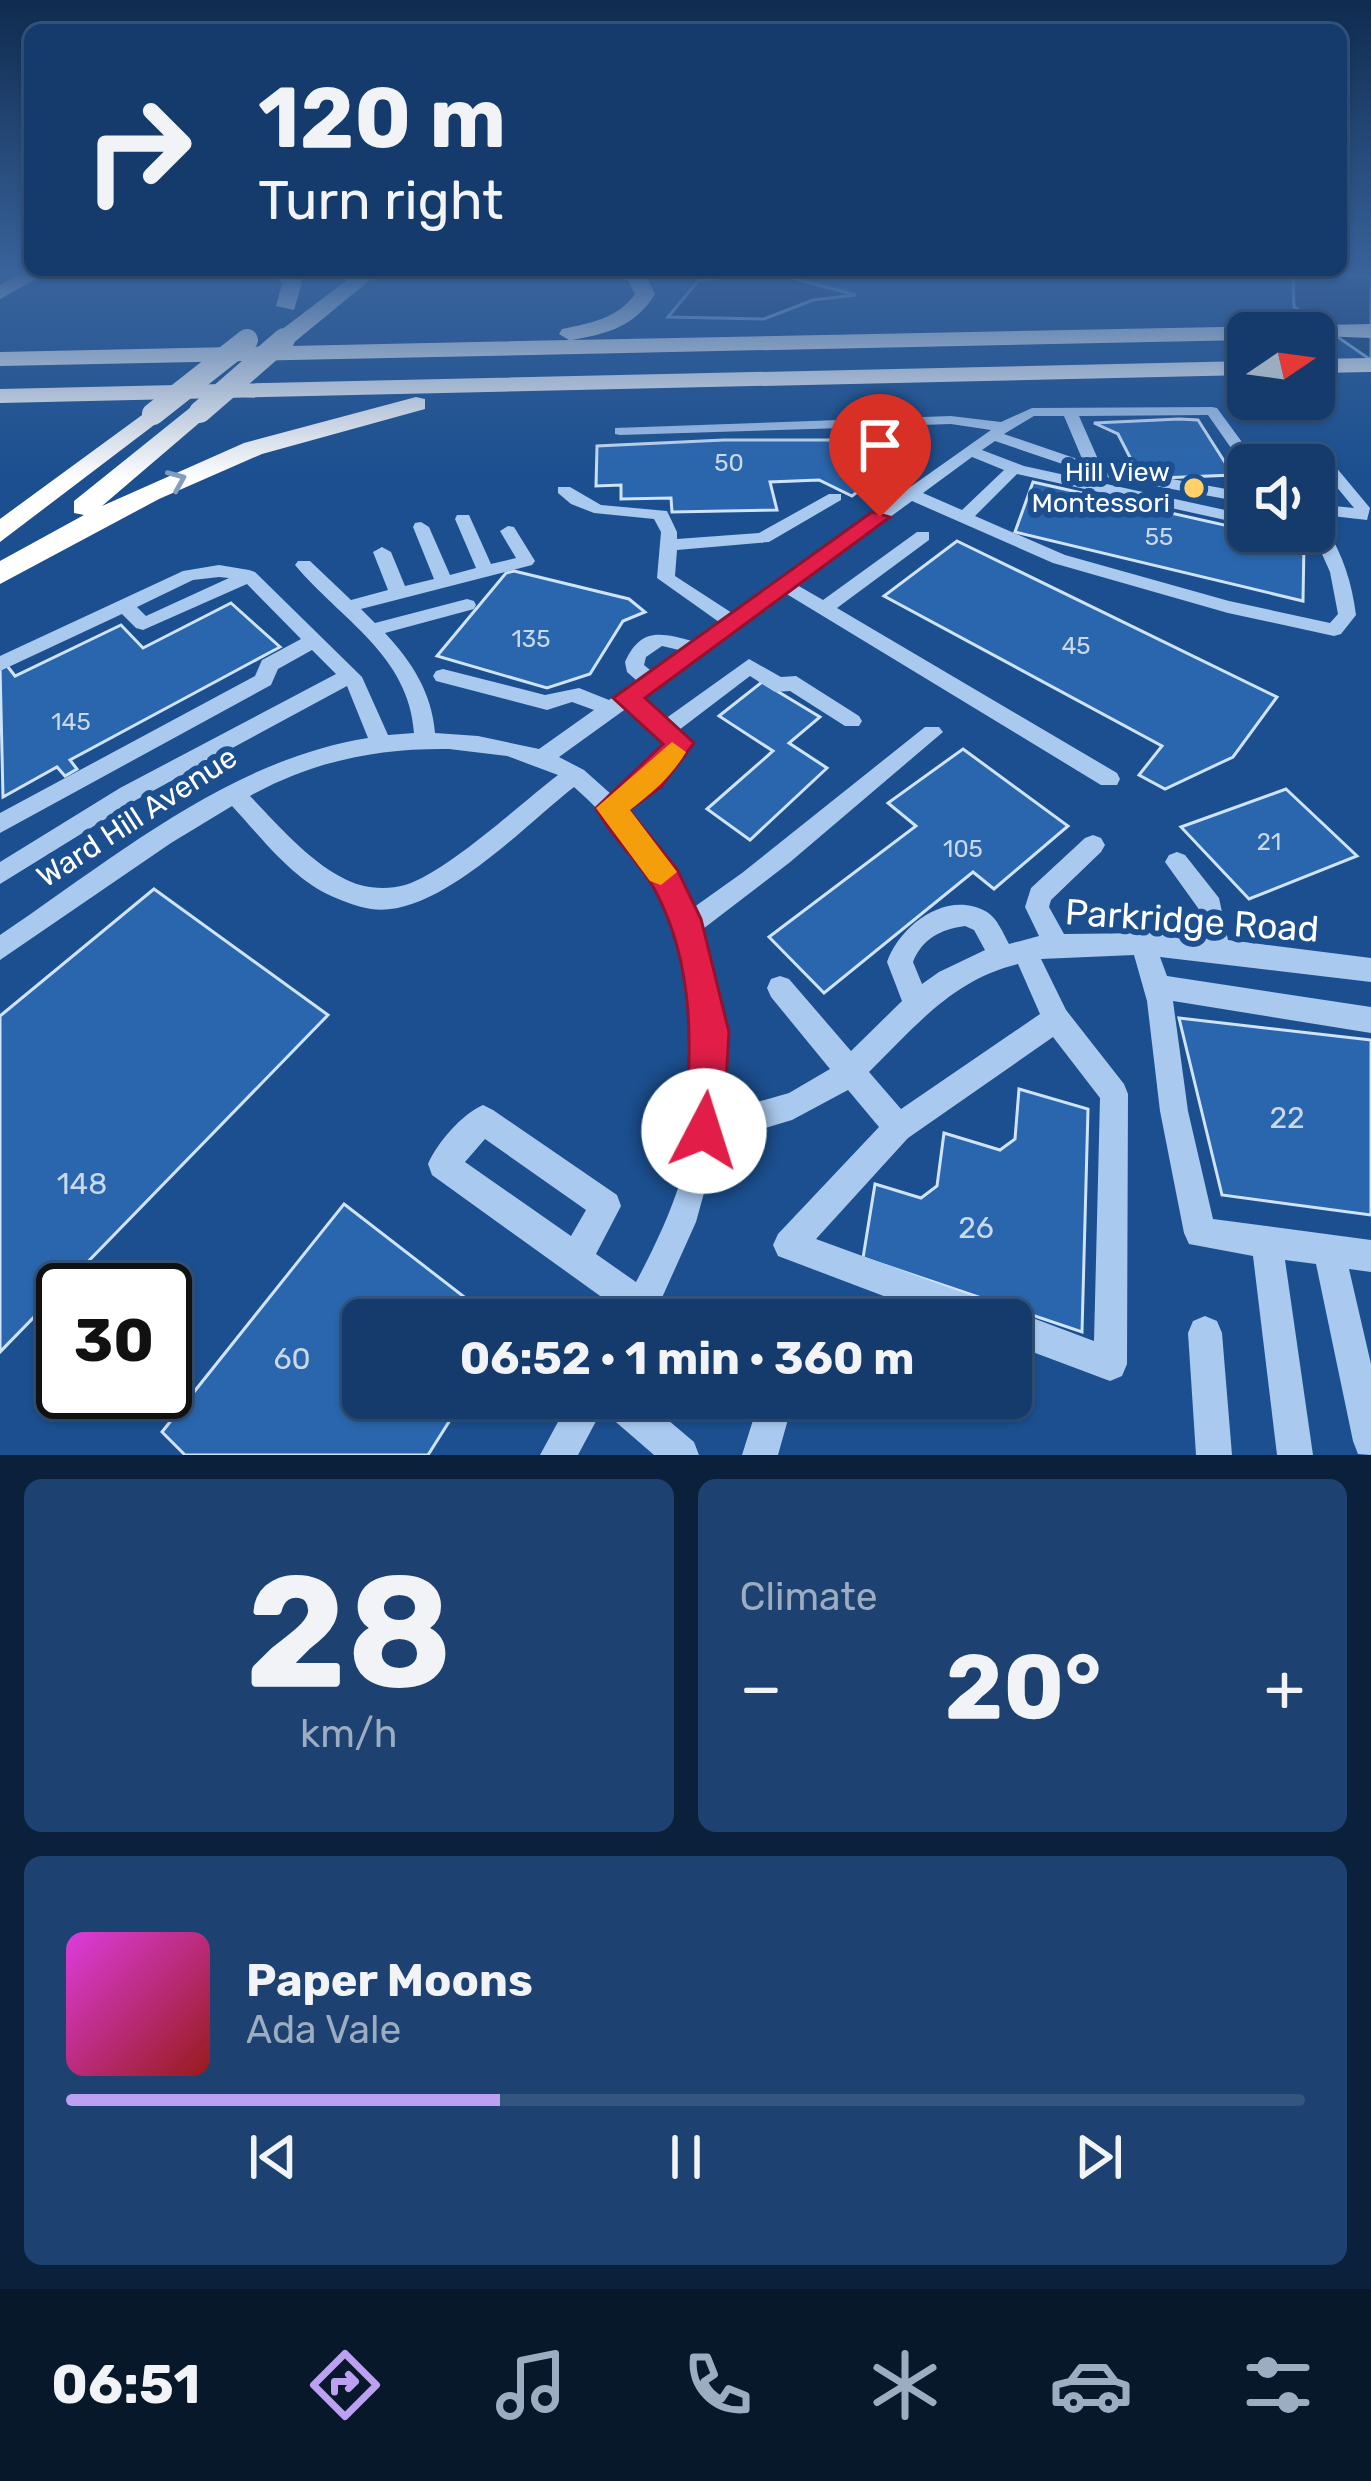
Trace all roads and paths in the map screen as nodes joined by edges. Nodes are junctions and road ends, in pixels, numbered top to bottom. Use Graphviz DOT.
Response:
graph roads {
  1 [pos="16,344"];
  2 [pos="242,344"];
  3 [pos="293,344"];
  4 [pos="351,344"];
  5 [pos="502,344"];
  6 [pos="290,347"];
  7 [pos="120,358"];
  8 [pos="0,359"];
  9 [pos="1371,365"];
  10 [pos="1335,366"];
  11 [pos="1227,369"];
  12 [pos="699,382"];
  13 [pos="0,396"];
  14 [pos="1069,411"];
  15 [pos="881,424"];
  16 [pos="620,431"];
  17 [pos="999,431"];
  18 [pos="1236,444"];
  19 [pos="970,451"];
  20 [pos="895,459"];
  21 [pos="1015,468"];
  22 [pos="1095,470"];
  23 [pos="1335,476"];
  24 [pos="564,490"];
  25 [pos="911,494"];
  26 [pos="1227,494"];
  27 [pos="835,497"];
  28 [pos="1335,512"];
  29 [pos="1227,515"];
  30 [pos="964,517"];
  31 [pos="463,519"];
  32 [pos="421,527"];
  33 [pos="508,531"];
  34 [pos="0,533"];
  35 [pos="923,536"];
  36 [pos="669,545"];
  37 [pos="382,552"];
  38 [pos="1332,552"];
  39 [pos="304,566"];
  40 [pos="0,572"];
  41 [pos="486,572"];
  42 [pos="445,583"];
  43 [pos="784,585"];
  44 [pos="399,594"];
  45 [pos="467,605"];
  46 [pos="345,607"];
  47 [pos="823,609"];
  48 [pos="732,622"];
  49 [pos="369,631"];
  50 [pos="315,640"];
  51 [pos="695,649"];
  52 [pos="0,664"];
  53 [pos="349,676"];
  54 [pos="443,676"];
  55 [pos="264,680"];
  56 [pos="650,681"];
  57 [pos="618,704"];
  58 [pos="290,707"];
  59 [pos="852,721"];
  60 [pos="665,730"];
  61 [pos="932,732"];
  62 [pos="424,740"];
  63 [pos="382,745"];
  64 [pos="541,759"];
  65 [pos="574,776"];
  66 [pos="1109,779"];
  67 [pos="236,794"];
  68 [pos="611,808"];
  69 [pos="0,824"];
  70 [pos="1093,845"];
  71 [pos="1177,862"];
  72 [pos="0,874"];
  73 [pos="687,926"];
  74 [pos="1056,944"];
  75 [pos="1144,946"];
  76 [pos="1,947"];
  77 [pos="1012,952"];
  78 [pos="1217,954"];
  79 [pos="1371,970"];
  80 [pos="1161,987"];
  81 [pos="780,988"];
  82 [pos="919,1006"];
  83 [pos="1056,1019"];
  84 [pos="1371,1020"];
  85 [pos="851,1067"];
  86 [pos="898,1128"];
  87 [pos="704,1131"];
  88 [pos="1267,1242"];
  89 [pos="1371,1256"];
  90 [pos="575,1258"];
  91 [pos="1333,1265"];
  92 [pos="622,1299"];
  93 [pos="645,1299"];
  94 [pos="935,1299"];
  95 [pos="1205,1333"];
  96 [pos="1032,1335"];
  97 [pos="578,1419"];
  98 [pos="639,1419"];
  99 [pos="771,1419"];
  100 [pos="1371,1441"];
  101 [pos="558,1455"];
  102 [pos="681,1455"];
  103 [pos="760,1455"];
  104 [pos="1214,1455"];
  105 [pos="1295,1455"];
  1 -- 7 [label="highway"];
  2 -- 34 [label="highway, bridge"];
  3 -- 6 [label="highway"];
  4 -- 6 [label="highway"];
  5 -- 6 [label="highway"];
  6 -- 7 [label="highway"];
  6 -- 40 [label="highway, bridge"];
  7 -- 8 [label="highway"];
  9 -- 10 [label="highway"];
  11 -- 12 [label="highway"];
  12 -- 13 [label="highway"];
  40 -- 12 [label="highway, one-way"];
  14 -- 17 [label="street"];
  14 -- 18 [label="street"];
  14 -- 22 [label="street"];
  15 -- 16 [label="street"];
  15 -- 17 [label="street"];
  15 -- 20 [label="street"];
  17 -- 19 [label="street"];
  17 -- 22 [label="street"];
  19 -- 21 [label="street"];
  19 -- 25 [label="street"];
  21 -- 29 [label="street"];
  21 -- 30 [label="street"];
  22 -- 26 [label="street"];
  23 -- 28 [label="street"];
  24 -- 36 [label="street"];
  25 -- 30 [label="street"];
  25 -- 43 [label="street"];
  27 -- 36 [label="street"];
  30 -- 38 [label="street"];
  31 -- 41 [label="street"];
  32 -- 42 [label="street"];
  33 -- 41 [label="street"];
  35 -- 47 [label="street"];
  36 -- 48 [label="street"];
  37 -- 44 [label="street"];
  39 -- 46 [label="street"];
  41 -- 42 [label="street"];
  42 -- 44 [label="street"];
  43 -- 47 [label="street"];
  43 -- 48 [label="street"];
  44 -- 46 [label="street"];
  45 -- 49 [label="street"];
  46 -- 49 [label="street"];
  47 -- 66 [label="street"];
  48 -- 51 [label="street"];
  49 -- 62 [label="street"];
  50 -- 52 [label="street"];
  50 -- 53 [label="street"];
  50 -- 55 [label="street"];
  51 -- 56 [label="street"];
  51 -- 56 [label="street"];
  53 -- 58 [label="street"];
  53 -- 63 [label="street"];
  54 -- 57 [label="street"];
  55 -- 58 [label="street"];
  55 -- 69 [label="street"];
  56 -- 57 [label="street"];
  57 -- 60 [label="street"];
  57 -- 64 [label="street"];
  58 -- 72 [label="street"];
  59 -- 60 [label="street"];
  60 -- 68 [label="street"];
  61 -- 73 [label="street"];
  62 -- 63 [label="street, Ward Hill Avenue"];
  62 -- 64 [label="street, Ward Hill Avenue"];
  63 -- 67 [label="street, Ward Hill Avenue"];
  64 -- 65 [label="street, Ward Hill Avenue"];
  65 -- 67 [label="street"];
  65 -- 68 [label="street, Ward Hill Avenue"];
  67 -- 76 [label="street, Ward Hill Avenue"];
  68 -- 73 [label="street, Ward Hill Avenue"];
  70 -- 74 [label="street"];
  71 -- 78 [label="street"];
  73 -- 87 [label="street, Ward Hill Avenue"];
  74 -- 75 [label="street, Parkridge Road"];
  74 -- 77 [label="street, Parkridge Road"];
  75 -- 78 [label="street, Parkridge Road"];
  75 -- 80 [label="street"];
  77 -- 82 [label="street, Parkridge Road"];
  77 -- 82 [label="street"];
  77 -- 83 [label="street"];
  78 -- 79 [label="street, Parkridge Road"];
  80 -- 84 [label="street"];
  80 -- 88 [label="street"];
  81 -- 85 [label="street"];
  82 -- 85 [label="street, Parkridge Road"];
  83 -- 86 [label="street"];
  83 -- 96 [label="street"];
  85 -- 86 [label="street"];
  85 -- 87 [label="street, Parkridge Road"];
  86 -- 94 [label="street"];
  87 -- 93 [label="street, Ward Hill Avenue"];
  88 -- 91 [label="street"];
  88 -- 105 [label="street"];
  89 -- 91 [label="street"];
  90 -- 90 [label="street"];
  90 -- 92 [label="street"];
  91 -- 100 [label="street"];
  95 -- 104 [label="street"];
  97 -- 101 [label="street"];
  98 -- 102 [label="street"];
  99 -- 103 [label="street"];
}
